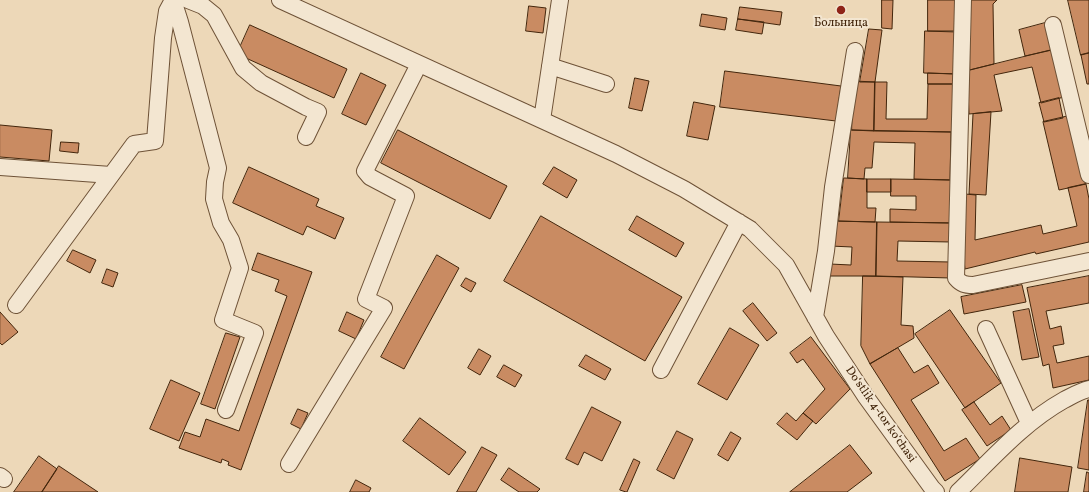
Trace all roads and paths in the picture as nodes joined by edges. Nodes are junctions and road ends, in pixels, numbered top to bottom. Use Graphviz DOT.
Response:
graph roads {
  1 [pos="173,0"];
  2 [pos="188,0"];
  3 [pos="280,0"];
  4 [pos="560,0"];
  5 [pos="963,0"];
  6 [pos="1053,25"];
  7 [pos="855,51"];
  8 [pos="419,64"];
  9 [pos="550,66"];
  10 [pos="606,84"];
  11 [pos="542,120"];
  12 [pos="306,137"];
  13 [pos="0,167"];
  14 [pos="111,175"];
  15 [pos="1089,175"];
  16 [pos="739,222"];
  17 [pos="1089,261"];
  18 [pos="16,305"];
  19 [pos="815,317"];
  20 [pos="986,329"];
  21 [pos="661,370"];
  22 [pos="1089,389"];
  23 [pos="226,410"];
  24 [pos="1029,423"];
  25 [pos="289,464"];
  26 [pos="931,491"];
  27 [pos="958,492"];
  1 -- 14 [label="street"];
  1 -- 23 [label="street"];
  2 -- 12 [label="street"];
  3 -- 8 [label="street, Doʻstlik 4-tor koʻchasi"];
  4 -- 9 [label="street"];
  5 -- 17 [label="street"];
  6 -- 15 [label="street"];
  7 -- 19 [label="street"];
  8 -- 11 [label="street, Doʻstlik 4-tor koʻchasi"];
  8 -- 25 [label="street"];
  9 -- 10 [label="street"];
  9 -- 11 [label="street"];
  11 -- 16 [label="street, Doʻstlik 4-tor koʻchasi"];
  13 -- 14 [label="street"];
  14 -- 18 [label="street"];
  16 -- 19 [label="street, Doʻstlik 4-tor koʻchasi"];
  16 -- 21 [label="street"];
  19 -- 26 [label="street, Doʻstlik 4-tor koʻchasi"];
  20 -- 24 [label="street"];
  22 -- 24 [label="street"];
  24 -- 27 [label="street"];
}
